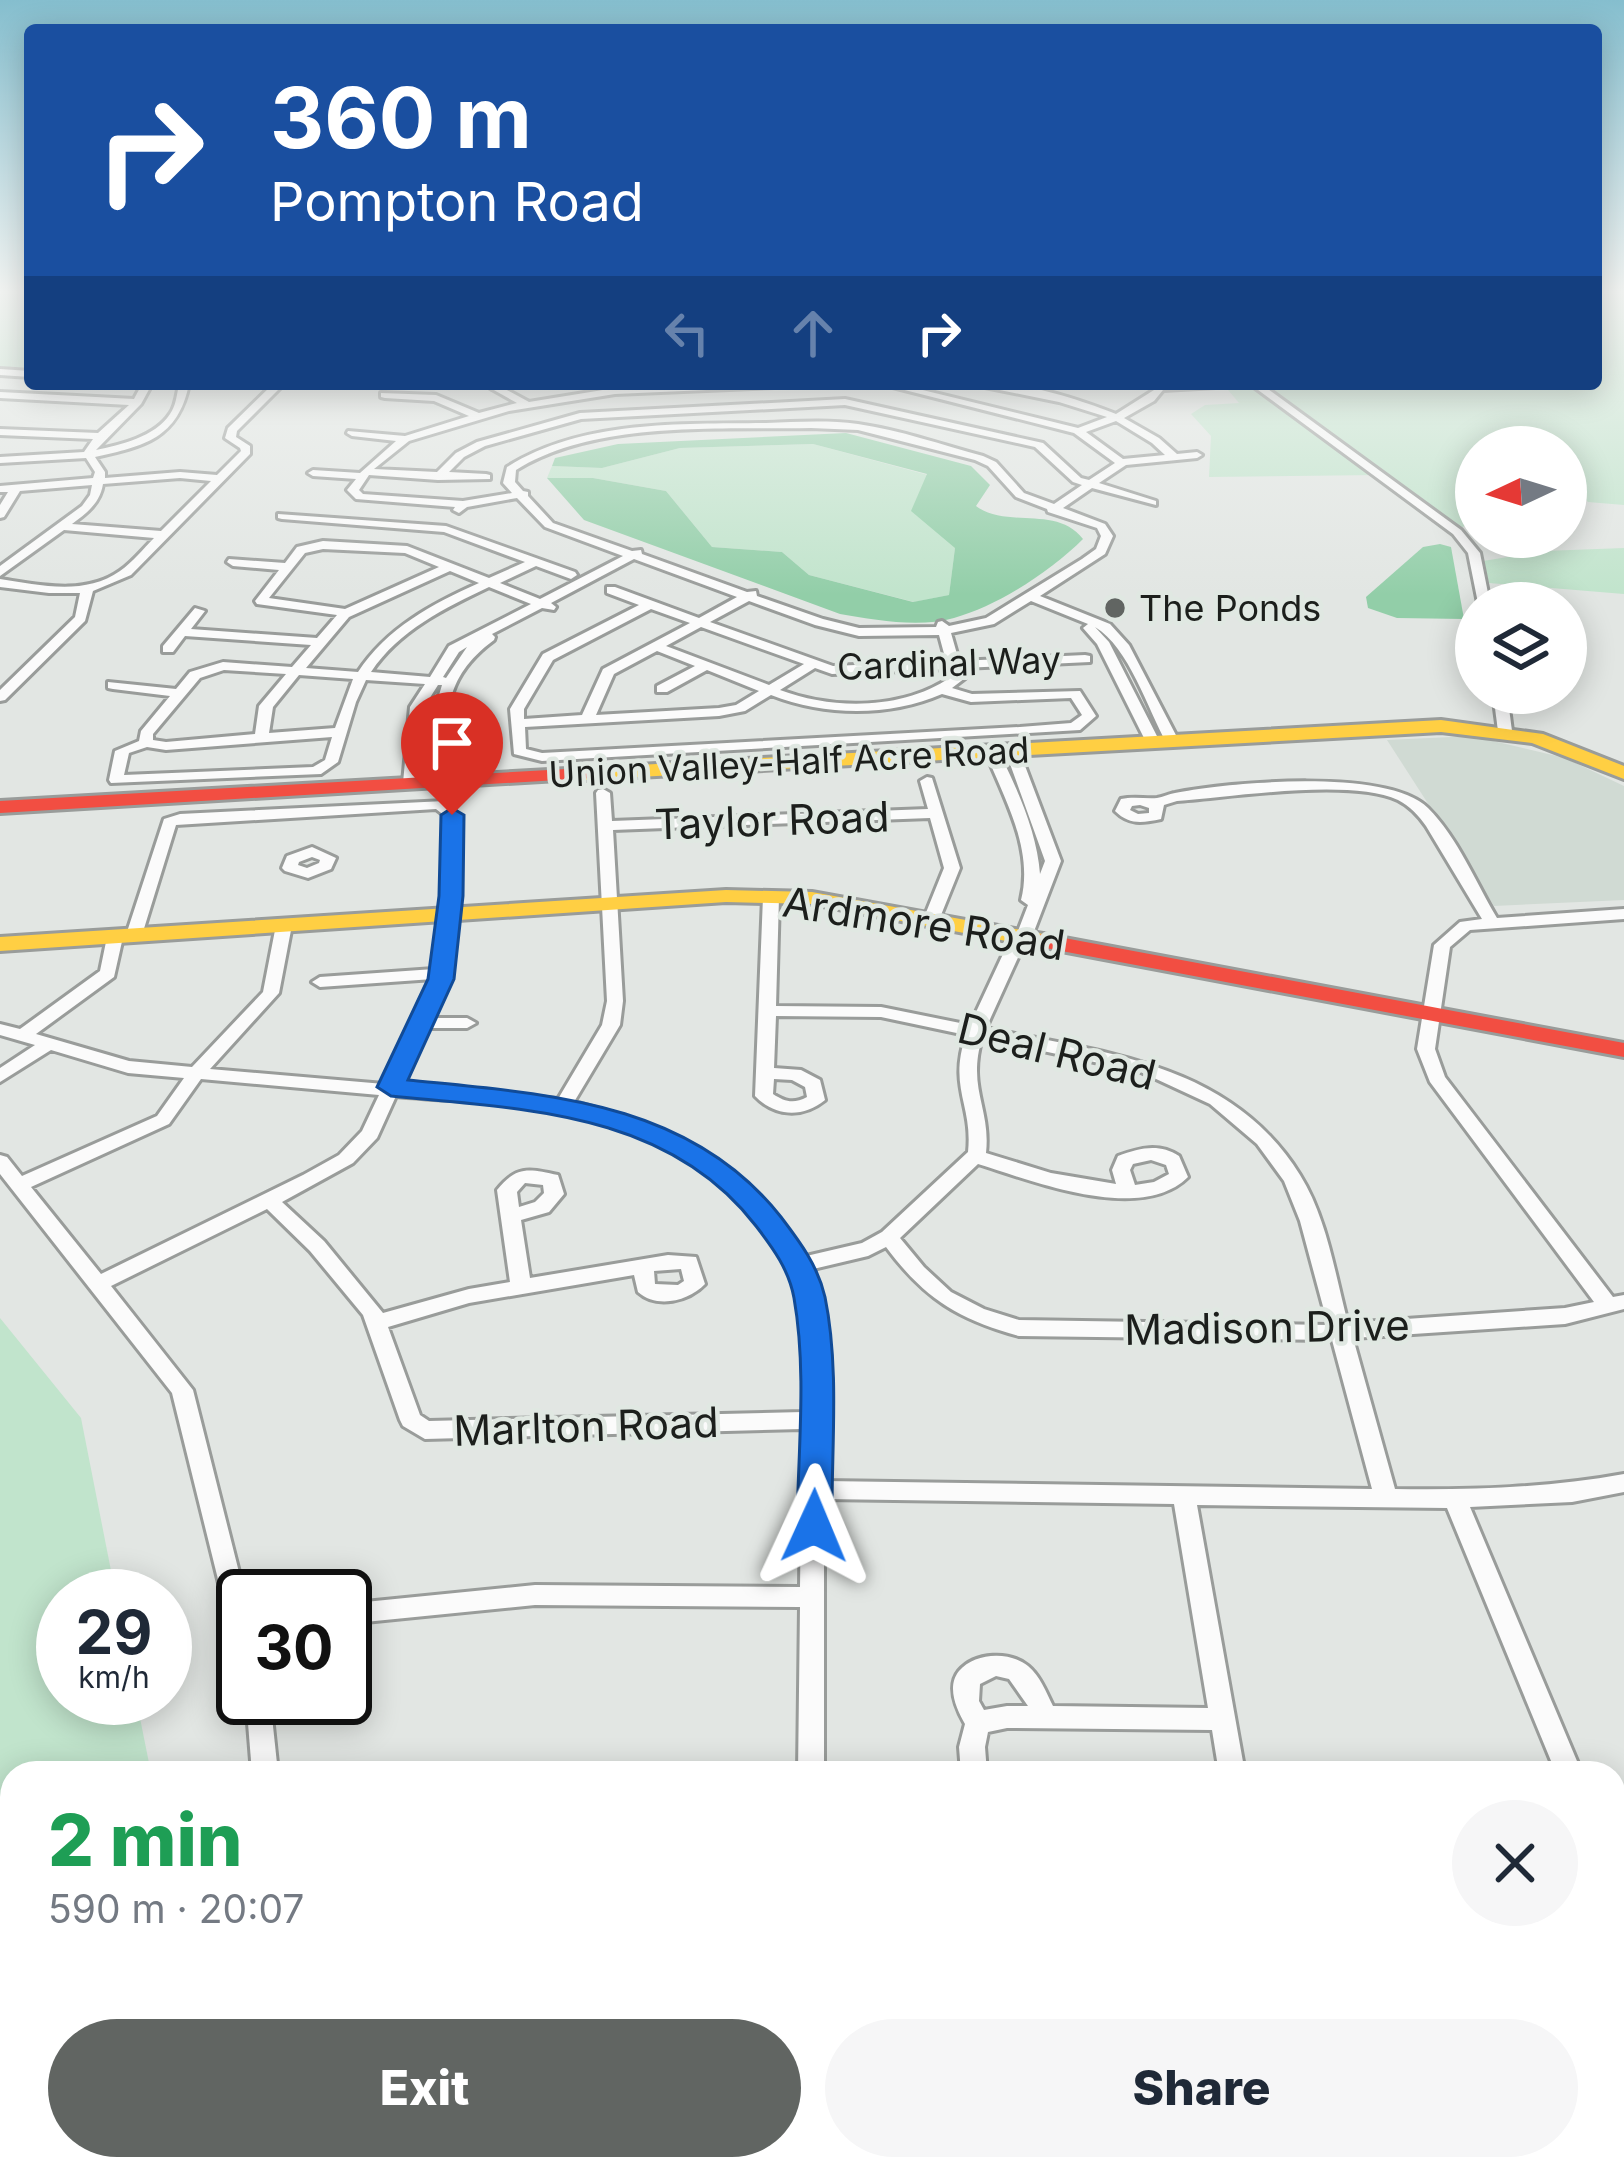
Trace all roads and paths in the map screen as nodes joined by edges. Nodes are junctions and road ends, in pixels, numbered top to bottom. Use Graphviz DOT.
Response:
graph roads {
  1 [pos="142,392"];
  2 [pos="182,392"];
  3 [pos="271,392"];
  4 [pos="444,392"];
  5 [pos="503,392"];
  6 [pos="575,392"];
  7 [pos="637,392"];
  8 [pos="931,392"];
  9 [pos="974,392"];
  10 [pos="1012,392"];
  11 [pos="1155,392"];
  12 [pos="1266,392"];
  13 [pos="0,395"];
  14 [pos="385,395"];
  15 [pos="436,398"];
  16 [pos="960,401"];
  17 [pos="137,402"];
  18 [pos="526,404"];
  19 [pos="645,409"];
  20 [pos="477,416"];
  21 [pos="932,418"];
  22 [pos="1114,418"];
  23 [pos="1078,431"];
  24 [pos="0,432"];
  25 [pos="352,433"];
  26 [pos="656,433"];
  27 [pos="97,436"];
  28 [pos="405,439"];
  29 [pos="894,439"];
  30 [pos="88,454"];
  31 [pos="1197,455"];
  32 [pos="1174,457"];
  33 [pos="0,460"];
  34 [pos="1121,462"];
  35 [pos="313,472"];
  36 [pos="365,474"];
  37 [pos="438,476"];
  38 [pos="486,477"];
  39 [pos="220,479"];
  40 [pos="101,481"];
  41 [pos="1092,486"];
  42 [pos="16,488"];
  43 [pos="0,489"];
  44 [pos="356,492"];
  45 [pos="523,494"];
  46 [pos="1152,503"];
  47 [pos="463,504"];
  48 [pos="1055,508"];
  49 [pos="0,515"];
  50 [pos="282,516"];
  51 [pos="321,519"];
  52 [pos="61,526"];
  53 [pos="446,529"];
  54 [pos="164,536"];
  55 [pos="642,556"];
  56 [pos="232,562"];
  57 [pos="536,562"];
  58 [pos="288,567"];
  59 [pos="447,568"];
  60 [pos="0,572"];
  61 [pos="571,575"];
  62 [pos="1480,582"];
  63 [pos="0,583"];
  64 [pos="490,584"];
  65 [pos="611,590"];
  66 [pos="87,591"];
  67 [pos="752,594"];
  68 [pos="1018,599"];
  69 [pos="650,604"];
  70 [pos="544,605"];
  71 [pos="199,611"];
  72 [pos="346,613"];
  73 [pos="699,622"];
  74 [pos="942,628"];
  75 [pos="182,632"];
  76 [pos="316,642"];
  77 [pos="656,646"];
  78 [pos="168,649"];
  79 [pos="1085,658"];
  80 [pos="812,664"];
  81 [pos="706,665"];
  82 [pos="957,665"];
  83 [pos="295,672"];
  84 [pos="360,676"];
  85 [pos="434,681"];
  86 [pos="451,682"];
  87 [pos="112,686"];
  88 [pos="662,689"];
  89 [pos="944,690"];
  90 [pos="770,691"];
  91 [pos="178,693"];
  92 [pos="0,697"];
  93 [pos="1503,714"];
  94 [pos="587,719"];
  95 [pos="518,723"];
  96 [pos="1505,731"];
  97 [pos="337,732"];
  98 [pos="262,737"];
  99 [pos="1162,741"];
  100 [pos="146,743"];
  101 [pos="414,746"];
  102 [pos="434,746"];
  103 [pos="1002,750"];
  104 [pos="1620,768"];
  105 [pos="928,782"];
  106 [pos="421,783"];
  107 [pos="603,794"];
  108 [pos="1030,797"];
  109 [pos="1010,799"];
  110 [pos="1153,803"];
  111 [pos="0,807"];
  112 [pos="313,811"];
  113 [pos="937,813"];
  114 [pos="607,826"];
  115 [pos="307,853"];
  116 [pos="771,897"];
  117 [pos="612,903"];
  118 [pos="1624,914"];
  119 [pos="446,915"];
  120 [pos="932,920"];
  121 [pos="1491,921"];
  122 [pos="284,926"];
  123 [pos="124,936"];
  124 [pos="1019,937"];
  125 [pos="0,944"];
  126 [pos="442,973"];
  127 [pos="320,982"];
  128 [pos="767,1011"];
  129 [pos="1430,1014"];
  130 [pos="421,1023"];
  131 [pos="467,1023"];
  132 [pos="0,1029"];
  133 [pos="980,1029"];
  134 [pos="22,1036"];
  135 [pos="47,1045"];
  136 [pos="1624,1050"];
  137 [pos="765,1072"];
  138 [pos="196,1073"];
  139 [pos="0,1076"];
  140 [pos="391,1087"];
  141 [pos="563,1105"];
  142 [pos="975,1156"];
  143 [pos="0,1161"];
  144 [pos="20,1185"];
  145 [pos="1126,1190"];
  146 [pos="269,1200"];
  147 [pos="510,1216"];
  148 [pos="889,1237"];
  149 [pos="800,1265"];
  150 [pos="643,1266"];
  151 [pos="98,1284"];
  152 [pos="521,1287"];
  153 [pos="1616,1304"];
  154 [pos="376,1323"];
  155 [pos="1340,1331"];
  156 [pos="816,1420"];
  157 [pos="1624,1483"];
  158 [pos="815,1490"];
  159 [pos="1184,1496"];
  160 [pos="1386,1499"];
  161 [pos="1455,1499"];
  162 [pos="227,1569"];
  163 [pos="814,1597"];
  164 [pos="372,1610"];
  165 [pos="1045,1718"];
  166 [pos="1222,1719"];
  167 [pos="978,1723"];
  168 [pos="261,1725"];
  169 [pos="265,1761"];
  170 [pos="812,1761"];
  171 [pos="973,1761"];
  172 [pos="1230,1761"];
  173 [pos="1564,1761"];
  1 -- 17 [label="street"];
  2 -- 30 [label="street"];
  3 -- 39 [label="street"];
  4 -- 15 [label="street"];
  5 -- 18 [label="street"];
  6 -- 18 [label="street"];
  7 -- 19 [label="street"];
  8 -- 16 [label="street"];
  9 -- 16 [label="street"];
  10 -- 22 [label="street"];
  11 -- 22 [label="street"];
  12 -- 62 [label="street"];
  13 -- 17 [label="street"];
  14 -- 15 [label="street"];
  15 -- 20 [label="street"];
  16 -- 21 [label="street"];
  16 -- 23 [label="street"];
  17 -- 27 [label="street"];
  18 -- 20 [label="street"];
  19 -- 21 [label="street"];
  19 -- 26 [label="street"];
  19 -- 37 [label="street"];
  20 -- 28 [label="street"];
  21 -- 29 [label="street"];
  21 -- 41 [label="street"];
  22 -- 23 [label="street"];
  22 -- 32 [label="street"];
  23 -- 34 [label="street"];
  24 -- 27 [label="street"];
  25 -- 28 [label="street"];
  26 -- 29 [label="street"];
  26 -- 45 [label="street"];
  27 -- 30 [label="street"];
  28 -- 36 [label="street"];
  29 -- 48 [label="street"];
  30 -- 33 [label="street"];
  30 -- 40 [label="street"];
  31 -- 32 [label="street"];
  32 -- 34 [label="street"];
  34 -- 41 [label="street"];
  35 -- 36 [label="street"];
  36 -- 37 [label="street"];
  36 -- 44 [label="street"];
  37 -- 38 [label="street"];
  39 -- 40 [label="street"];
  39 -- 54 [label="street"];
  40 -- 42 [label="street"];
  40 -- 52 [label="street"];
  41 -- 46 [label="street"];
  41 -- 48 [label="street"];
  42 -- 43 [label="street"];
  42 -- 49 [label="street"];
  44 -- 47 [label="street"];
  44 -- 51 [label="street"];
  45 -- 47 [label="street"];
  45 -- 55 [label="street"];
  47 -- 53 [label="street"];
  48 -- 68 [label="street"];
  50 -- 51 [label="street"];
  51 -- 53 [label="street"];
  52 -- 54 [label="street"];
  52 -- 60 [label="street"];
  53 -- 57 [label="street"];
  54 -- 66 [label="street"];
  55 -- 67 [label="street"];
  55 -- 70 [label="street"];
  56 -- 58 [label="street"];
  57 -- 61 [label="street"];
  57 -- 64 [label="street"];
  58 -- 59 [label="street"];
  58 -- 72 [label="street"];
  59 -- 64 [label="street"];
  59 -- 72 [label="street"];
  63 -- 66 [label="street"];
  64 -- 70 [label="street"];
  64 -- 84 [label="street"];
  65 -- 69 [label="street, Cardinal Way"];
  66 -- 92 [label="street"];
  67 -- 73 [label="street"];
  67 -- 74 [label="street"];
  68 -- 74 [label="street"];
  68 -- 99 [label="street"];
  69 -- 73 [label="street, Cardinal Way"];
  69 -- 95 [label="street"];
  70 -- 85 [label="street"];
  70 -- 86 [label="street"];
  71 -- 75 [label="street"];
  72 -- 76 [label="street"];
  73 -- 77 [label="street"];
  73 -- 80 [label="street, Cardinal Way"];
  74 -- 82 [label="street"];
  75 -- 76 [label="street"];
  75 -- 78 [label="street"];
  76 -- 83 [label="street"];
  77 -- 81 [label="street"];
  77 -- 94 [label="street"];
  79 -- 82 [label="street, Cardinal Way"];
  80 -- 82 [label="street, Cardinal Way"];
  80 -- 90 [label="street"];
  81 -- 88 [label="street"];
  81 -- 90 [label="street"];
  82 -- 89 [label="street"];
  83 -- 84 [label="street"];
  83 -- 91 [label="street"];
  83 -- 98 [label="street"];
  84 -- 85 [label="street"];
  84 -- 97 [label="street"];
  85 -- 86 [label="street"];
  85 -- 101 [label="street"];
  86 -- 102 [label="street"];
  87 -- 91 [label="street"];
  89 -- 90 [label="street"];
  89 -- 95 [label="street"];
  90 -- 94 [label="street"];
  91 -- 100 [label="street"];
  93 -- 96 [label="street"];
  94 -- 95 [label="street"];
  96 -- 99 [label="street, Union Valley-Half Acre Road"];
  96 -- 104 [label="street, Union Valley-Half Acre Road"];
  97 -- 98 [label="street"];
  97 -- 100 [label="street"];
  98 -- 100 [label="street"];
  99 -- 103 [label="street, Union Valley-Half Acre Road"];
  101 -- 102 [label="street"];
  101 -- 106 [label="street"];
  102 -- 106 [label="street"];
  103 -- 106 [label="street, Union Valley-Half Acre Road"];
  103 -- 108 [label="street"];
  103 -- 109 [label="street"];
  105 -- 113 [label="street"];
  106 -- 111 [label="street, Union Valley-Half Acre Road"];
  107 -- 114 [label="street"];
  108 -- 109 [label="street"];
  108 -- 124 [label="street"];
  109 -- 124 [label="street"];
  110 -- 121 [label="street"];
  112 -- 115 [label="street"];
  112 -- 119 [label="street"];
  112 -- 123 [label="street"];
  113 -- 114 [label="street, Taylor Road"];
  113 -- 120 [label="street"];
  114 -- 117 [label="street"];
  116 -- 117 [label="street, Ardmore Road"];
  116 -- 120 [label="street, Ardmore Road"];
  116 -- 128 [label="street"];
  117 -- 119 [label="street, Ardmore Road"];
  117 -- 141 [label="street"];
  118 -- 121 [label="street"];
  119 -- 122 [label="street, Ardmore Road"];
  119 -- 126 [label="street"];
  120 -- 124 [label="street, Ardmore Road"];
  121 -- 129 [label="street"];
  122 -- 123 [label="street, Ardmore Road"];
  122 -- 138 [label="street"];
  123 -- 125 [label="street, Ardmore Road"];
  123 -- 134 [label="street"];
  124 -- 129 [label="street, Ardmore Road"];
  124 -- 133 [label="street"];
  126 -- 127 [label="street"];
  126 -- 130 [label="street"];
  128 -- 133 [label="street, Deal Road"];
  128 -- 137 [label="street"];
  129 -- 136 [label="street, Ardmore Road"];
  129 -- 153 [label="street"];
  130 -- 131 [label="street"];
  130 -- 140 [label="street"];
  132 -- 134 [label="street"];
  133 -- 142 [label="street"];
  133 -- 155 [label="street, Deal Road"];
  134 -- 135 [label="street"];
  135 -- 138 [label="street"];
  135 -- 139 [label="street"];
  138 -- 140 [label="street"];
  138 -- 144 [label="street"];
  140 -- 141 [label="street"];
  140 -- 146 [label="street"];
  141 -- 149 [label="street"];
  142 -- 145 [label="street"];
  142 -- 148 [label="street"];
  143 -- 144 [label="street"];
  144 -- 151 [label="street"];
  146 -- 151 [label="street"];
  146 -- 154 [label="street, Marlton Road"];
  147 -- 152 [label="street"];
  148 -- 149 [label="street"];
  148 -- 155 [label="street, Madison Drive"];
  149 -- 156 [label="street"];
  150 -- 152 [label="street"];
  151 -- 162 [label="street"];
  152 -- 154 [label="street"];
  153 -- 155 [label="street, Madison Drive"];
  154 -- 156 [label="street, Marlton Road"];
  155 -- 160 [label="street, Deal Road"];
  156 -- 158 [label="street"];
  157 -- 161 [label="street"];
  158 -- 159 [label="street"];
  158 -- 163 [label="street"];
  159 -- 160 [label="street"];
  159 -- 166 [label="street"];
  160 -- 161 [label="street"];
  161 -- 173 [label="street"];
  163 -- 164 [label="street"];
  163 -- 170 [label="street"];
  165 -- 166 [label="street"];
  165 -- 167 [label="street"];
  165 -- 167 [label="street"];
  166 -- 172 [label="street"];
  167 -- 171 [label="street"];
  168 -- 169 [label="street"];
}
